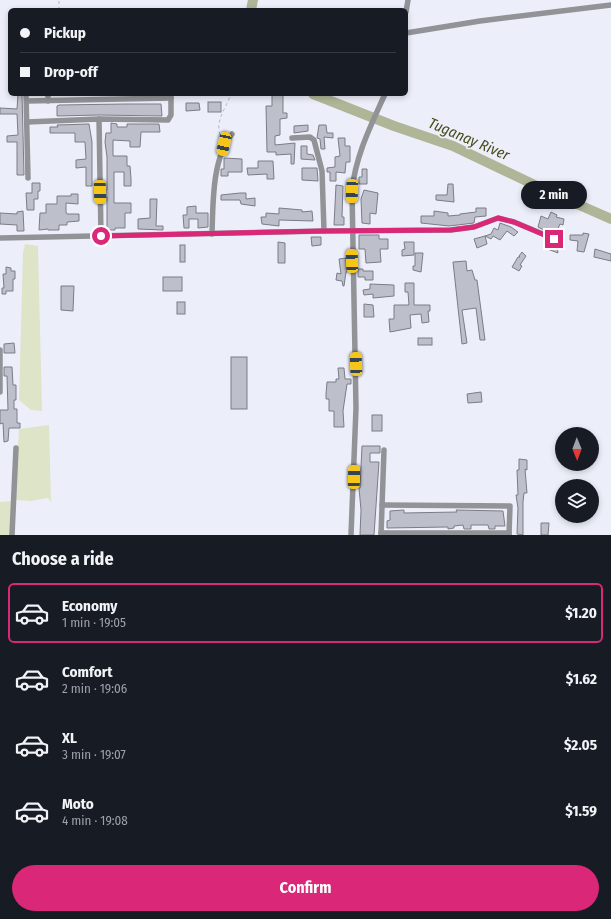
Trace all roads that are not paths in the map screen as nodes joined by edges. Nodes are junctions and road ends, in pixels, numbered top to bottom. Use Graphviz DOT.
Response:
graph roads {
  1 [pos="611,5"];
  2 [pos="408,33"];
  3 [pos="26,96"];
  4 [pos="48,96"];
  5 [pos="129,96"];
  6 [pos="150,96"];
  7 [pos="171,96"];
  8 [pos="384,96"];
  9 [pos="68,97"];
  10 [pos="109,97"];
  11 [pos="27,101"];
  12 [pos="48,101"];
  13 [pos="99,119"];
  14 [pos="27,122"];
  15 [pos="232,134"];
  16 [pos="292,138"];
  17 [pos="28,178"];
  18 [pos="324,231"];
  19 [pos="351,231"];
  20 [pos="212,234"];
  21 [pos="101,236"];
  22 [pos="0,238"];
  23 [pos="554,239"];
  24 [pos="0,243"];
  25 [pos="0,350"];
  26 [pos="0,392"];
  27 [pos="16,448"];
  28 [pos="384,450"];
  29 [pos="382,506"];
  30 [pos="381,534"];
  31 [pos="404,534"];
  32 [pos="457,534"];
  33 [pos="482,534"];
  34 [pos="509,534"];
  35 [pos="12,535"];
  36 [pos="351,535"];
  1 -- 2 [label="street"];
  3 -- 11 [label="street"];
  4 -- 12 [label="street"];
  5 -- 6 [label="street"];
  5 -- 10 [label="street"];
  6 -- 7 [label="street"];
  7 -- 13 [label="street"];
  8 -- 19 [label="street"];
  9 -- 10 [label="street"];
  9 -- 12 [label="street"];
  11 -- 12 [label="street"];
  11 -- 14 [label="street"];
  13 -- 14 [label="street"];
  13 -- 21 [label="street"];
  14 -- 17 [label="street"];
  15 -- 20 [label="street"];
  16 -- 18 [label="street"];
  18 -- 19 [label="street"];
  18 -- 20 [label="street"];
  19 -- 23 [label="street"];
  19 -- 36 [label="street"];
  20 -- 21 [label="street"];
  21 -- 22 [label="street"];
  22 -- 24 [label="street"];
  25 -- 26 [label="street"];
  27 -- 35 [label="street"];
  28 -- 29 [label="street"];
  29 -- 30 [label="street"];
  29 -- 34 [label="street"];
  30 -- 31 [label="street"];
  31 -- 32 [label="street"];
  32 -- 33 [label="street"];
  33 -- 34 [label="street"];
}
